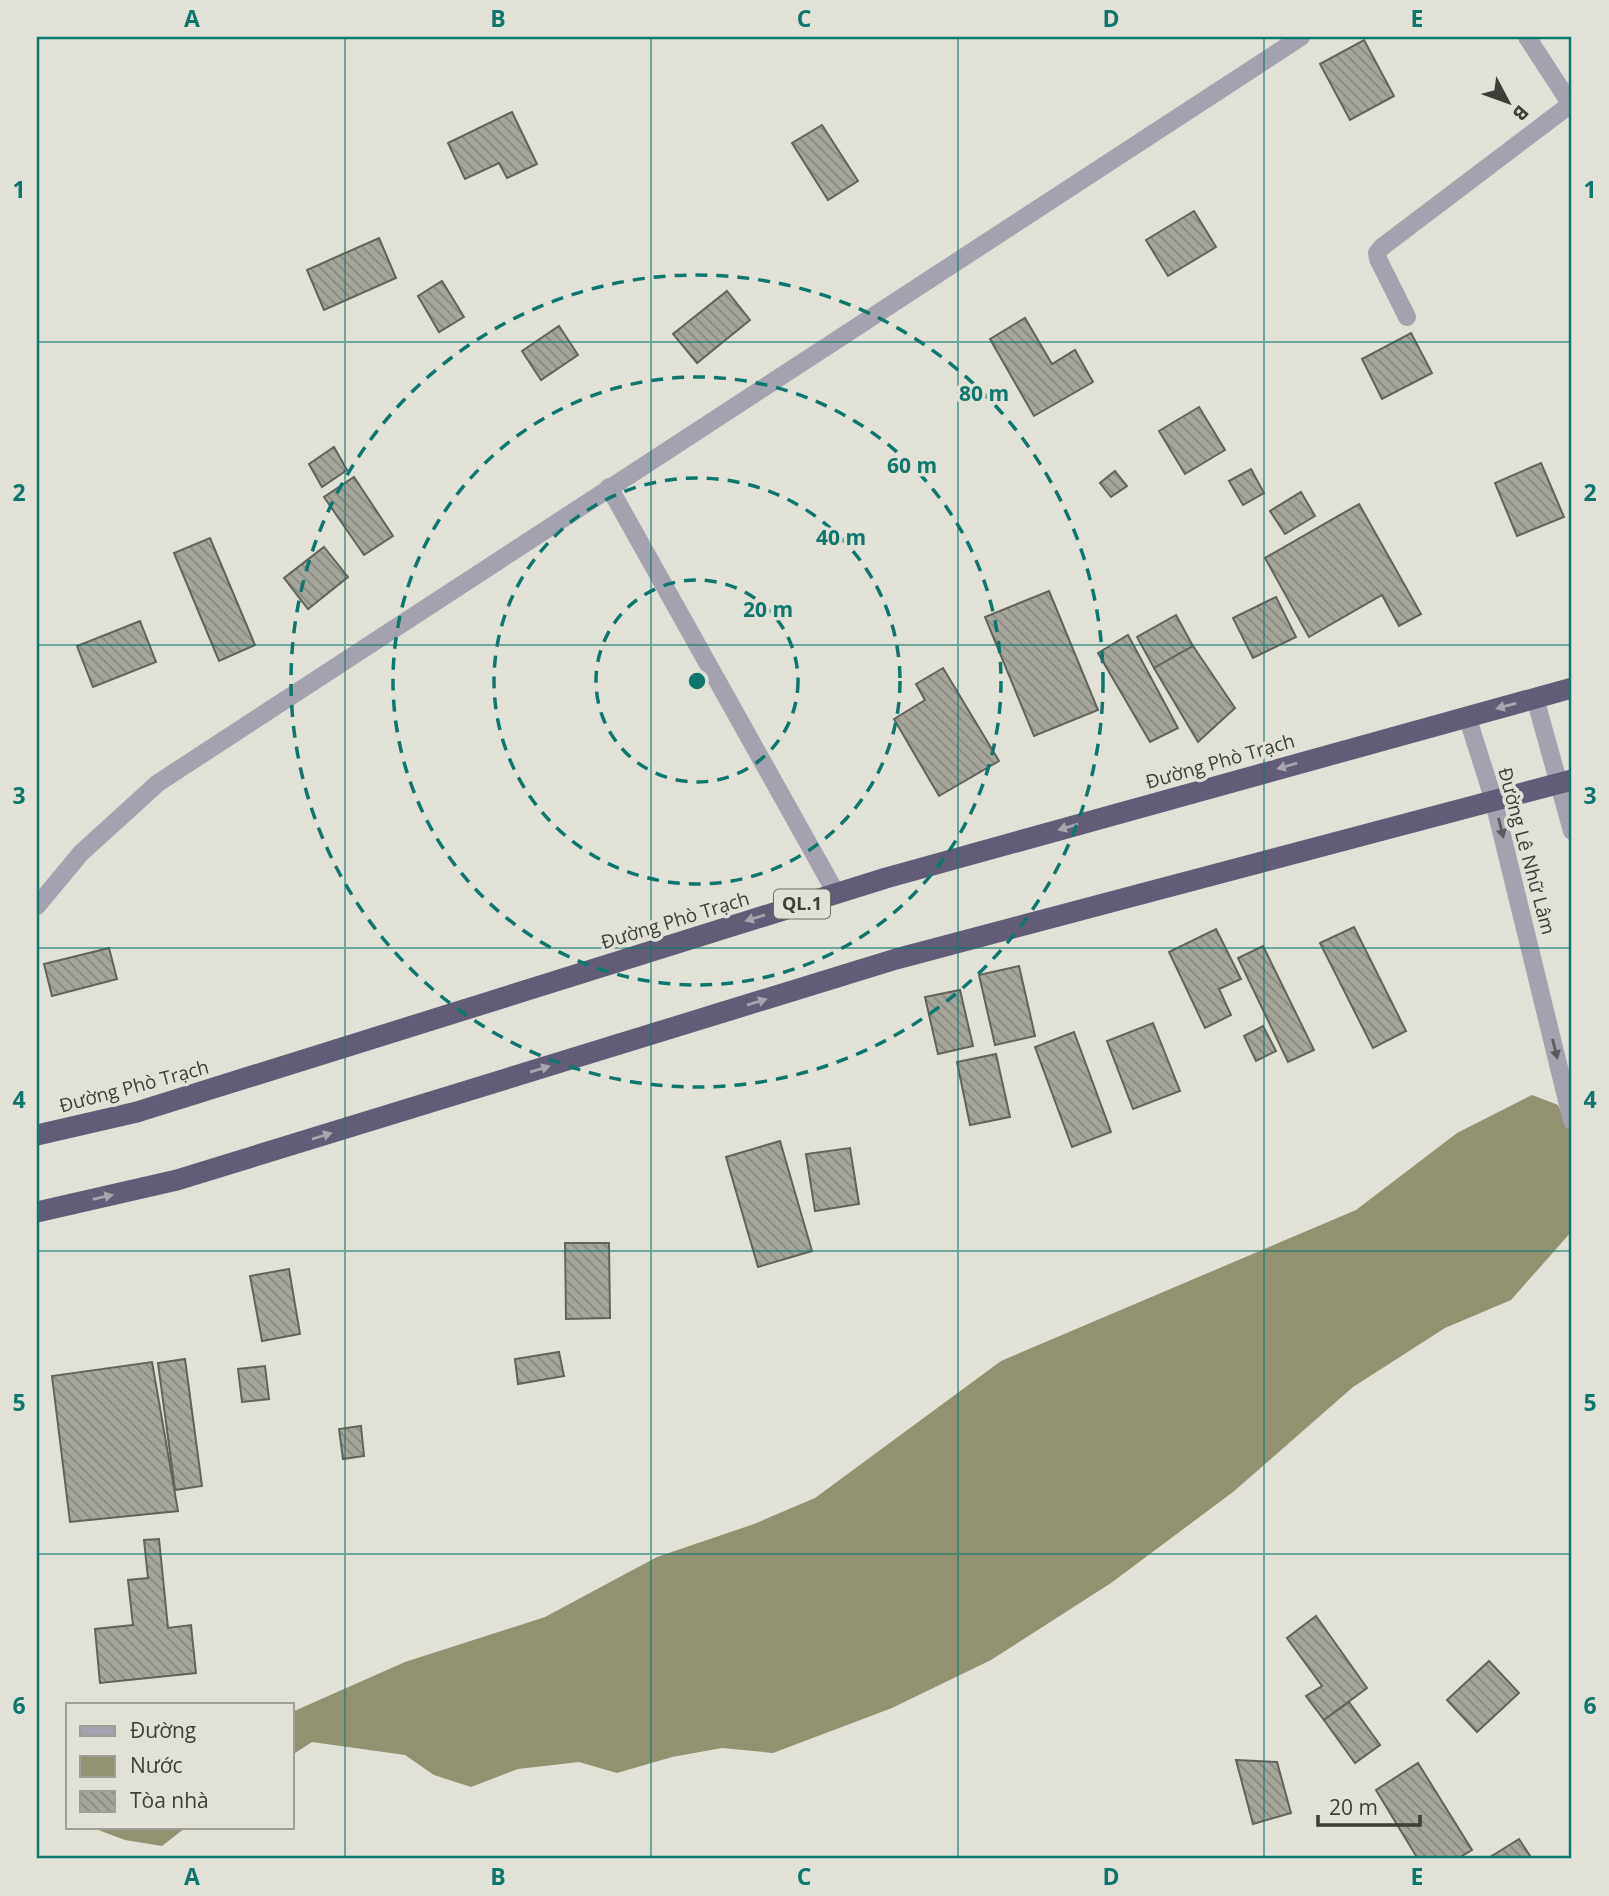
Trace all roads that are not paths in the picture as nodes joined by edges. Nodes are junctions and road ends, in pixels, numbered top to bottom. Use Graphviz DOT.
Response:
graph roads {
  1 [pos="1527,37"];
  2 [pos="1293,39"];
  3 [pos="1572,105"];
  4 [pos="1407,317"];
  5 [pos="608,487"];
  6 [pos="1572,688"];
  7 [pos="1535,698"];
  8 [pos="1467,716"];
  9 [pos="1566,781"];
  10 [pos="1493,798"];
  11 [pos="1572,831"];
  12 [pos="836,893"];
  13 [pos="37,906"];
  14 [pos="1572,1121"];
  15 [pos="37,1135"];
  16 [pos="37,1212"];
  1 -- 3 [label="street"];
  2 -- 5 [label="street"];
  3 -- 4 [label="street"];
  5 -- 12 [label="street"];
  5 -- 13 [label="street"];
  6 -- 7 [label="highway, Đường Phò Trạch / QL.1"];
  7 -- 8 [label="highway, Đường Phò Trạch / QL.1, one-way"];
  7 -- 9 [label="street"];
  8 -- 10 [label="street, Đường Lê Nhữ Lâm"];
  8 -- 12 [label="highway, Đường Phò Trạch / QL.1, one-way"];
  9 -- 10 [label="highway"];
  9 -- 11 [label="street"];
  10 -- 14 [label="street, Đường Lê Nhữ Lâm, one-way"];
  16 -- 10 [label="highway, one-way"];
  12 -- 15 [label="highway, Đường Phò Trạch / QL.1, one-way"];
}
